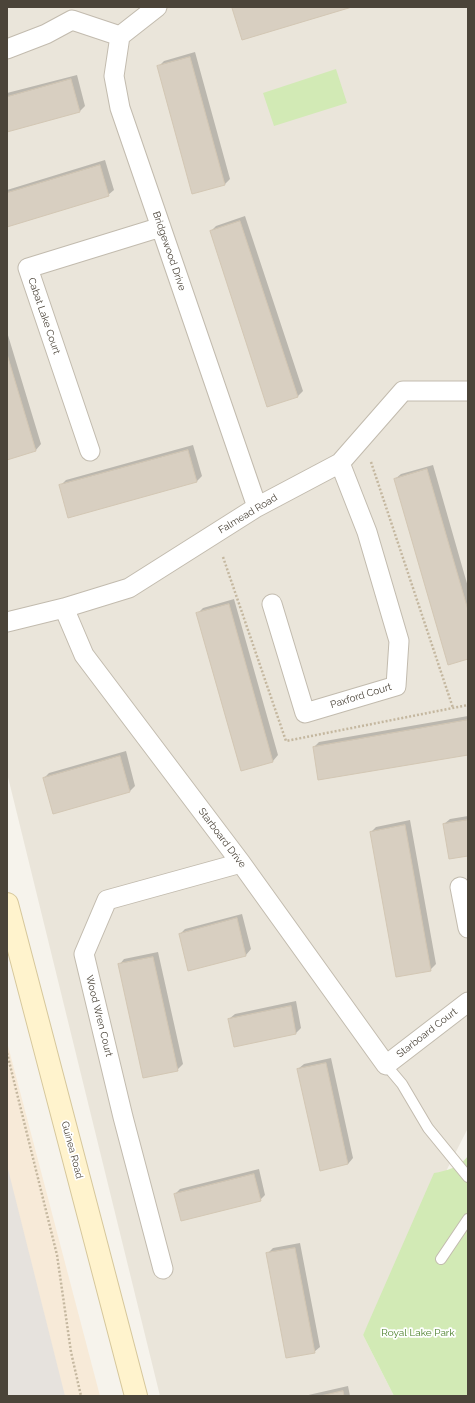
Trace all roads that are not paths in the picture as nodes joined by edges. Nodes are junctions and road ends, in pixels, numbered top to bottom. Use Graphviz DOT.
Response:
graph roads {
  1 [pos="157,7"];
  2 [pos="70,13"];
  3 [pos="120,36"];
  4 [pos="7,49"];
  5 [pos="161,227"];
  6 [pos="468,391"];
  7 [pos="90,451"];
  8 [pos="340,463"];
  9 [pos="257,507"];
  10 [pos="272,604"];
  11 [pos="64,608"];
  12 [pos="7,622"];
  13 [pos="241,863"];
  14 [pos="460,887"];
  15 [pos="7,904"];
  16 [pos="468,928"];
  17 [pos="468,1002"];
  18 [pos="386,1065"];
  19 [pos="468,1177"];
  20 [pos="468,1219"];
  21 [pos="441,1259"];
  22 [pos="163,1269"];
  23 [pos="136,1396"];
  1 -- 3 [label="street"];
  2 -- 3 [label="street"];
  2 -- 4 [label="street"];
  3 -- 5 [label="street, Bridgewood Drive"];
  5 -- 7 [label="street, Cabat Lake Court"];
  5 -- 9 [label="street, Bridgewood Drive"];
  6 -- 8 [label="street, Falmead Road"];
  8 -- 9 [label="street, Falmead Road"];
  8 -- 10 [label="street, Paxford Court"];
  9 -- 11 [label="street, Falmead Road"];
  11 -- 12 [label="street, Falmead Road"];
  11 -- 13 [label="street, Starboard Drive"];
  13 -- 18 [label="street, Starboard Drive"];
  13 -- 22 [label="street, Wood Wren Court"];
  14 -- 16 [label="street"];
  15 -- 23 [label="main road, Guinea Road"];
  17 -- 18 [label="street, Starboard Court"];
  18 -- 19 [label="lane"];
  20 -- 21 [label="lane"];
}
